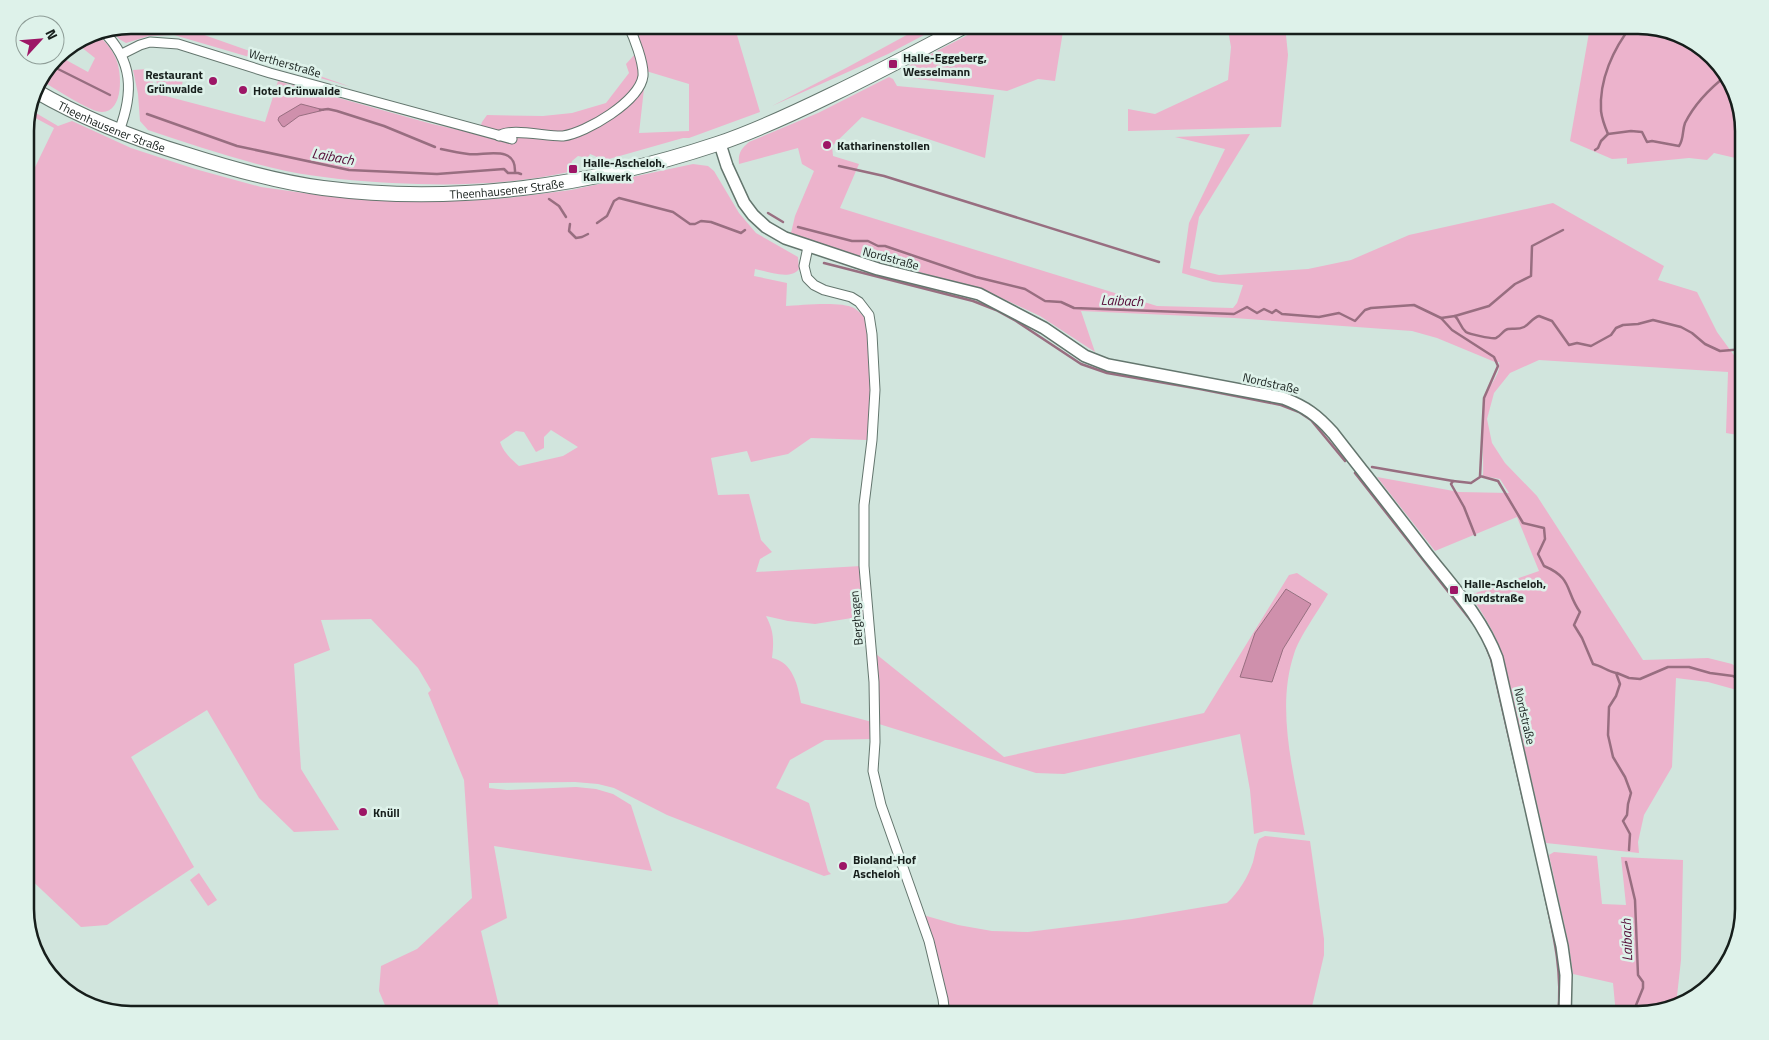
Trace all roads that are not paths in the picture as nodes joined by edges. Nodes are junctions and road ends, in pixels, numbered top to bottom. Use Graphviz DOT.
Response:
graph roads {
  1 [pos="631,34"];
  2 [pos="950,34"];
  3 [pos="109,37"];
  4 [pos="122,54"];
  5 [pos="41,93"];
  6 [pos="119,131"];
  7 [pos="499,136"];
  8 [pos="512,139"];
  9 [pos="720,144"];
  10 [pos="808,247"];
  11 [pos="944,1006"];
  12 [pos="1565,1006"];
  1 -- 7 [label="street, Wertherstraße"];
  2 -- 9 [label="main road, Theenhausener Straße"];
  3 -- 4 [label="street"];
  4 -- 6 [label="street"];
  4 -- 7 [label="street, Wertherstraße"];
  5 -- 6 [label="main road, Theenhausener Straße"];
  6 -- 9 [label="main road, Theenhausener Straße"];
  7 -- 8 [label="street, Wertherstraße"];
  9 -- 10 [label="street, Nordstraße"];
  10 -- 11 [label="street, Berghagen"];
  10 -- 12 [label="street, Nordstraße"];
}
